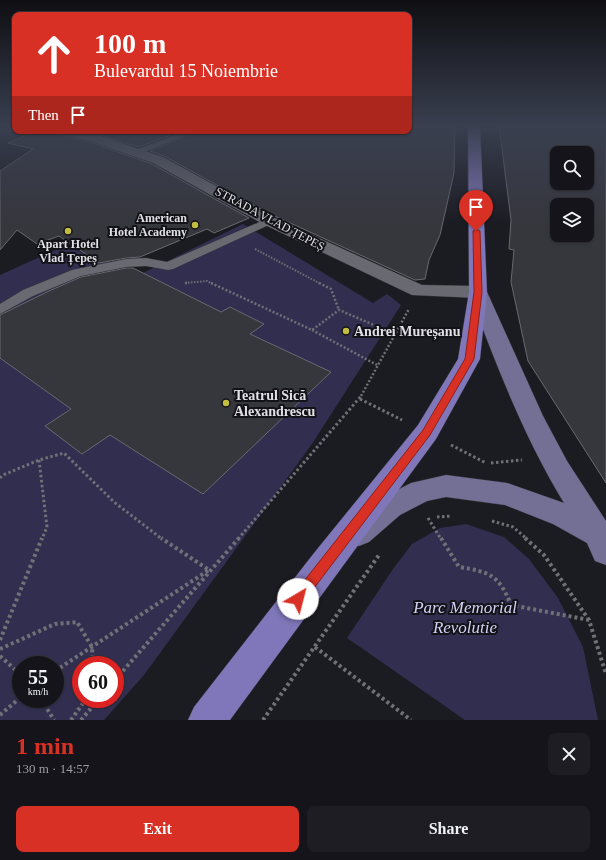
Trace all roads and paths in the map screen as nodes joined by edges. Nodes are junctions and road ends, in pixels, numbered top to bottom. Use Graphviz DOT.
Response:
graph roads {
  1 [pos="154,159"];
  2 [pos="475,159"];
  3 [pos="269,221"];
  4 [pos="231,238"];
  5 [pos="178,283"];
  6 [pos="419,291"];
  7 [pos="478,292"];
  8 [pos="0,310"];
  9 [pos="339,310"];
  10 [pos="312,330"];
  11 [pos="395,334"];
  12 [pos="377,365"];
  13 [pos="551,458"];
  14 [pos="39,460"];
  15 [pos="487,464"];
  16 [pos="0,478"];
  17 [pos="459,516"];
  18 [pos="428,518"];
  19 [pos="487,520"];
  20 [pos="421,521"];
  21 [pos="603,540"];
  22 [pos="382,551"];
  23 [pos="325,563"];
  24 [pos="209,570"];
  25 [pos="589,620"];
  26 [pos="0,640"];
  27 [pos="92,647"];
  28 [pos="315,648"];
  29 [pos="0,649"];
  30 [pos="0,656"];
  31 [pos="92,656"];
  32 [pos="64,666"];
  33 [pos="12,667"];
  34 [pos="124,669"];
  35 [pos="606,674"];
  36 [pos="12,705"];
  37 [pos="47,708"];
  38 [pos="80,708"];
  39 [pos="91,708"];
  40 [pos="0,715"];
  41 [pos="54,720"];
  42 [pos="71,720"];
  43 [pos="81,720"];
  44 [pos="207,720"];
  45 [pos="263,720"];
  46 [pos="411,720"];
  1 -- 3 [label="street, STRADA VLAD ȚEPEȘ"];
  2 -- 7 [label="main road"];
  3 -- 4 [label="lane"];
  3 -- 6 [label="street, STRADA VLAD ȚEPEȘ"];
  4 -- 8 [label="lane"];
  4 -- 9 [label="path"];
  5 -- 10 [label="path"];
  6 -- 7 [label="street, STRADA VLAD ȚEPEȘ"];
  6 -- 11 [label="path"];
  7 -- 13 [label="street"];
  7 -- 23 [label="main road"];
  9 -- 10 [label="path"];
  9 -- 11 [label="path"];
  10 -- 12 [label="path"];
  11 -- 12 [label="path"];
  12 -- 24 [label="path"];
  13 -- 15 [label="path"];
  13 -- 21 [label="street"];
  14 -- 16 [label="path"];
  14 -- 24 [label="path"];
  14 -- 26 [label="path"];
  17 -- 18 [label="path"];
  18 -- 20 [label="path"];
  18 -- 25 [label="path"];
  19 -- 25 [label="path"];
  21 -- 23 [label="street"];
  22 -- 28 [label="path"];
  23 -- 44 [label="main road"];
  24 -- 27 [label="path"];
  24 -- 34 [label="path"];
  25 -- 35 [label="path"];
  27 -- 29 [label="path"];
  27 -- 31 [label="path"];
  27 -- 32 [label="path"];
  28 -- 45 [label="path"];
  28 -- 46 [label="path"];
  30 -- 33 [label="path"];
  36 -- 40 [label="path"];
  37 -- 41 [label="path"];
  38 -- 42 [label="path"];
  39 -- 43 [label="path"];
}
